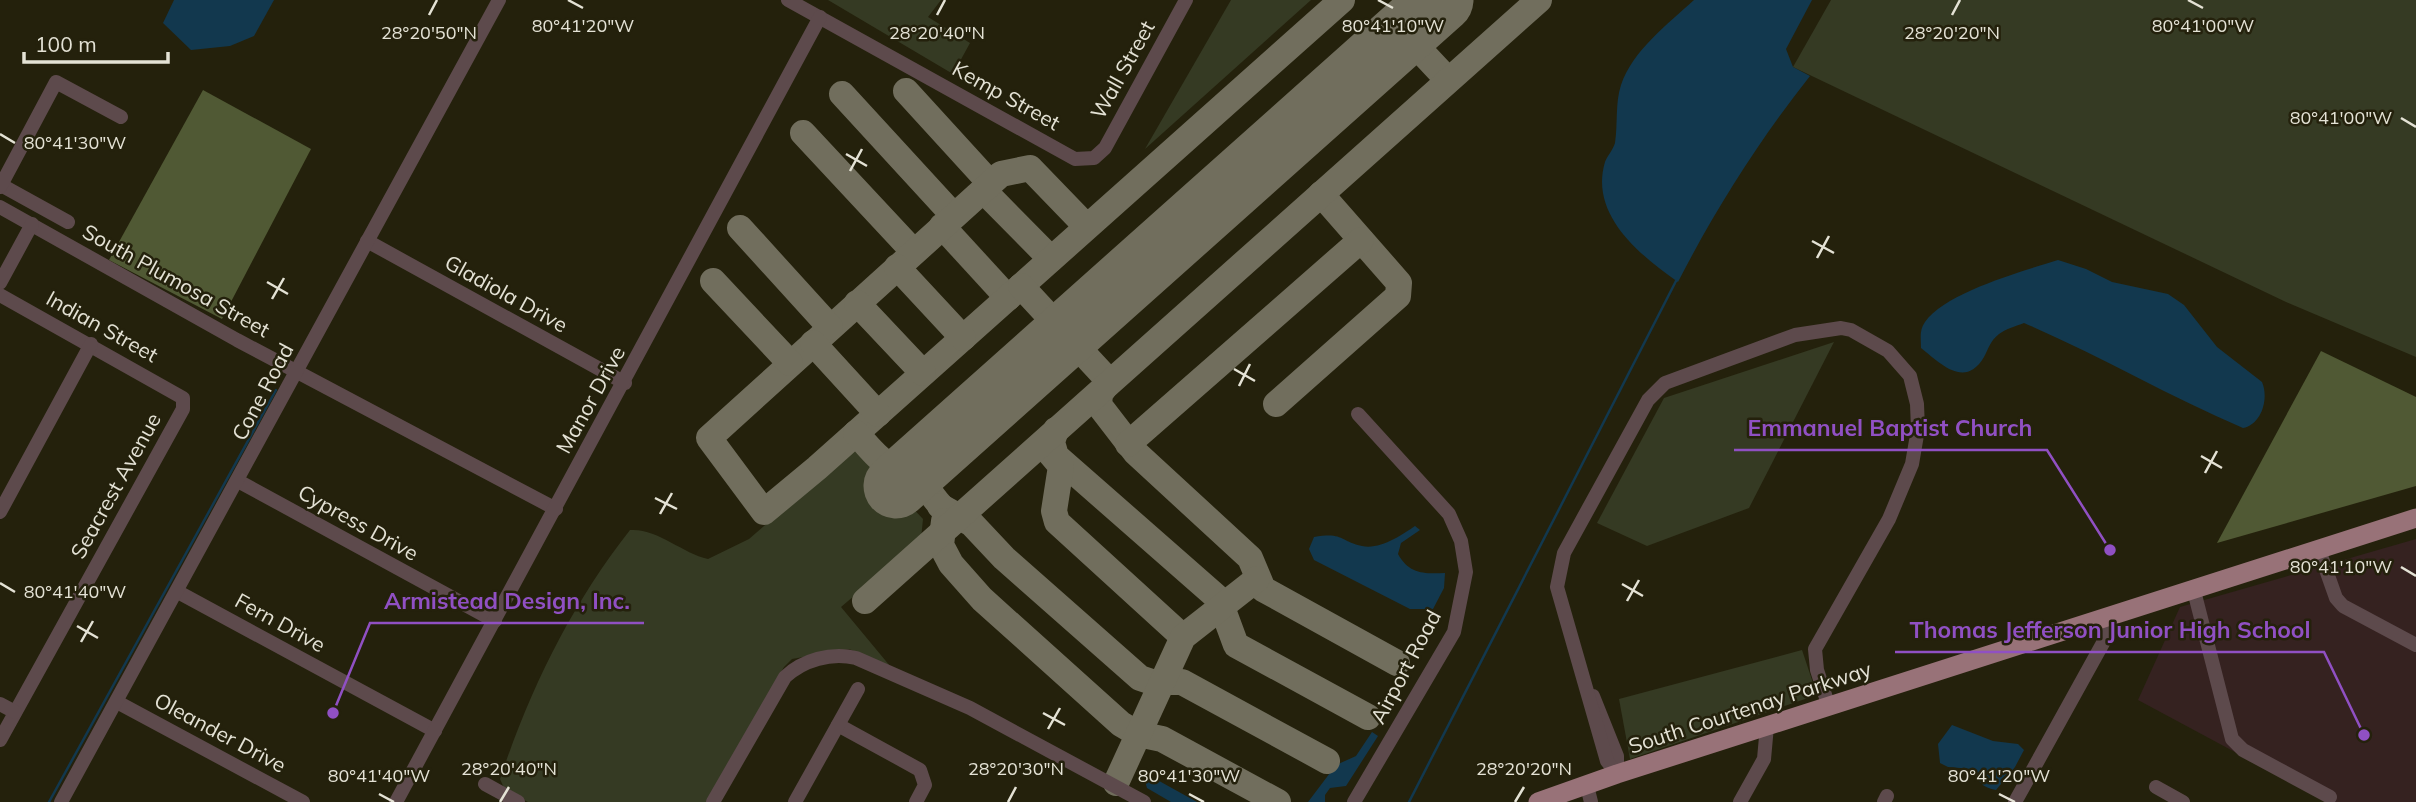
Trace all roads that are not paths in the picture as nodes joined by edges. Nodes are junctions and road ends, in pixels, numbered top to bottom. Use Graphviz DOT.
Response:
graph roads {
  1 [pos="499,0"];
  2 [pos="788,0"];
  3 [pos="1186,0"];
  4 [pos="820,17"];
  5 [pos="121,117"];
  6 [pos="1094,158"];
  7 [pos="1,186"];
  8 [pos="0,207"];
  9 [pos="68,222"];
  10 [pos="32,225"];
  11 [pos="367,241"];
  12 [pos="0,283"];
  13 [pos="0,295"];
  14 [pos="91,344"];
  15 [pos="298,371"];
  16 [pos="625,383"];
  17 [pos="183,398"];
  18 [pos="1358,414"];
  19 [pos="238,481"];
  20 [pos="556,509"];
  21 [pos="0,512"];
  22 [pos="2416,518"];
  23 [pos="2319,550"];
  24 [pos="2194,591"];
  25 [pos="178,592"];
  26 [pos="2107,619"];
  27 [pos="495,621"];
  28 [pos="2416,645"];
  29 [pos="858,689"];
  30 [pos="117,702"];
  31 [pos="0,704"];
  32 [pos="1829,707"];
  33 [pos="15,712"];
  34 [pos="838,725"];
  35 [pos="1767,726"];
  36 [pos="435,732"];
  37 [pos="0,740"];
  38 [pos="1617,774"];
  39 [pos="485,784"];
  40 [pos="2156,787"];
  41 [pos="1589,794"];
  42 [pos="2330,797"];
  43 [pos="61,802"];
  44 [pos="303,802"];
  45 [pos="396,802"];
  46 [pos="518,802"];
  47 [pos="713,802"];
  48 [pos="795,802"];
  49 [pos="916,802"];
  50 [pos="1144,802"];
  51 [pos="1354,802"];
  52 [pos="1538,802"];
  53 [pos="1740,802"];
  54 [pos="2015,802"];
  55 [pos="2183,802"];
  1 -- 11 [label="street, Cone Road"];
  2 -- 4 [label="street, Kemp Street"];
  3 -- 6 [label="street, Wall Street"];
  4 -- 6 [label="street, Kemp Street"];
  4 -- 16 [label="street, Manor Drive"];
  5 -- 7 [label="street"];
  7 -- 9 [label="street"];
  8 -- 10 [label="street, South Plumosa Street"];
  10 -- 12 [label="street"];
  10 -- 15 [label="street, South Plumosa Street"];
  11 -- 15 [label="street, Cone Road"];
  11 -- 16 [label="street, Gladiola Drive"];
  13 -- 14 [label="street, Indian Street"];
  14 -- 17 [label="street, Indian Street"];
  14 -- 21 [label="street"];
  15 -- 19 [label="street, Cone Road"];
  15 -- 20 [label="street, South Plumosa Street"];
  16 -- 20 [label="street, Manor Drive"];
  17 -- 33 [label="street, Seacrest Avenue"];
  18 -- 51 [label="street, Airport Road"];
  19 -- 25 [label="street, Cone Road"];
  19 -- 27 [label="street, Cypress Drive"];
  20 -- 27 [label="street, Manor Drive"];
  22 -- 23 [label="main road, South Courtenay Parkway"];
  23 -- 24 [label="main road, South Courtenay Parkway"];
  23 -- 28 [label="street"];
  24 -- 26 [label="main road, South Courtenay Parkway"];
  24 -- 42 [label="street"];
  25 -- 30 [label="street, Cone Road"];
  25 -- 36 [label="street, Fern Drive"];
  26 -- 32 [label="main road, South Courtenay Parkway"];
  26 -- 54 [label="street"];
  27 -- 36 [label="street, Manor Drive"];
  29 -- 34 [label="street"];
  30 -- 43 [label="street, Cone Road"];
  30 -- 44 [label="street, Oleander Drive"];
  31 -- 33 [label="street"];
  32 -- 35 [label="main road, South Courtenay Parkway"];
  32 -- 38 [label="street"];
  33 -- 37 [label="street, Seacrest Avenue"];
  34 -- 48 [label="street"];
  34 -- 49 [label="street"];
  35 -- 38 [label="main road, South Courtenay Parkway"];
  35 -- 53 [label="street"];
  36 -- 45 [label="street, Manor Drive"];
  38 -- 41 [label="main road, South Courtenay Parkway"];
  39 -- 46 [label="street"];
  40 -- 55 [label="street"];
  41 -- 52 [label="main road, South Courtenay Parkway"];
  47 -- 50 [label="street"];
}
